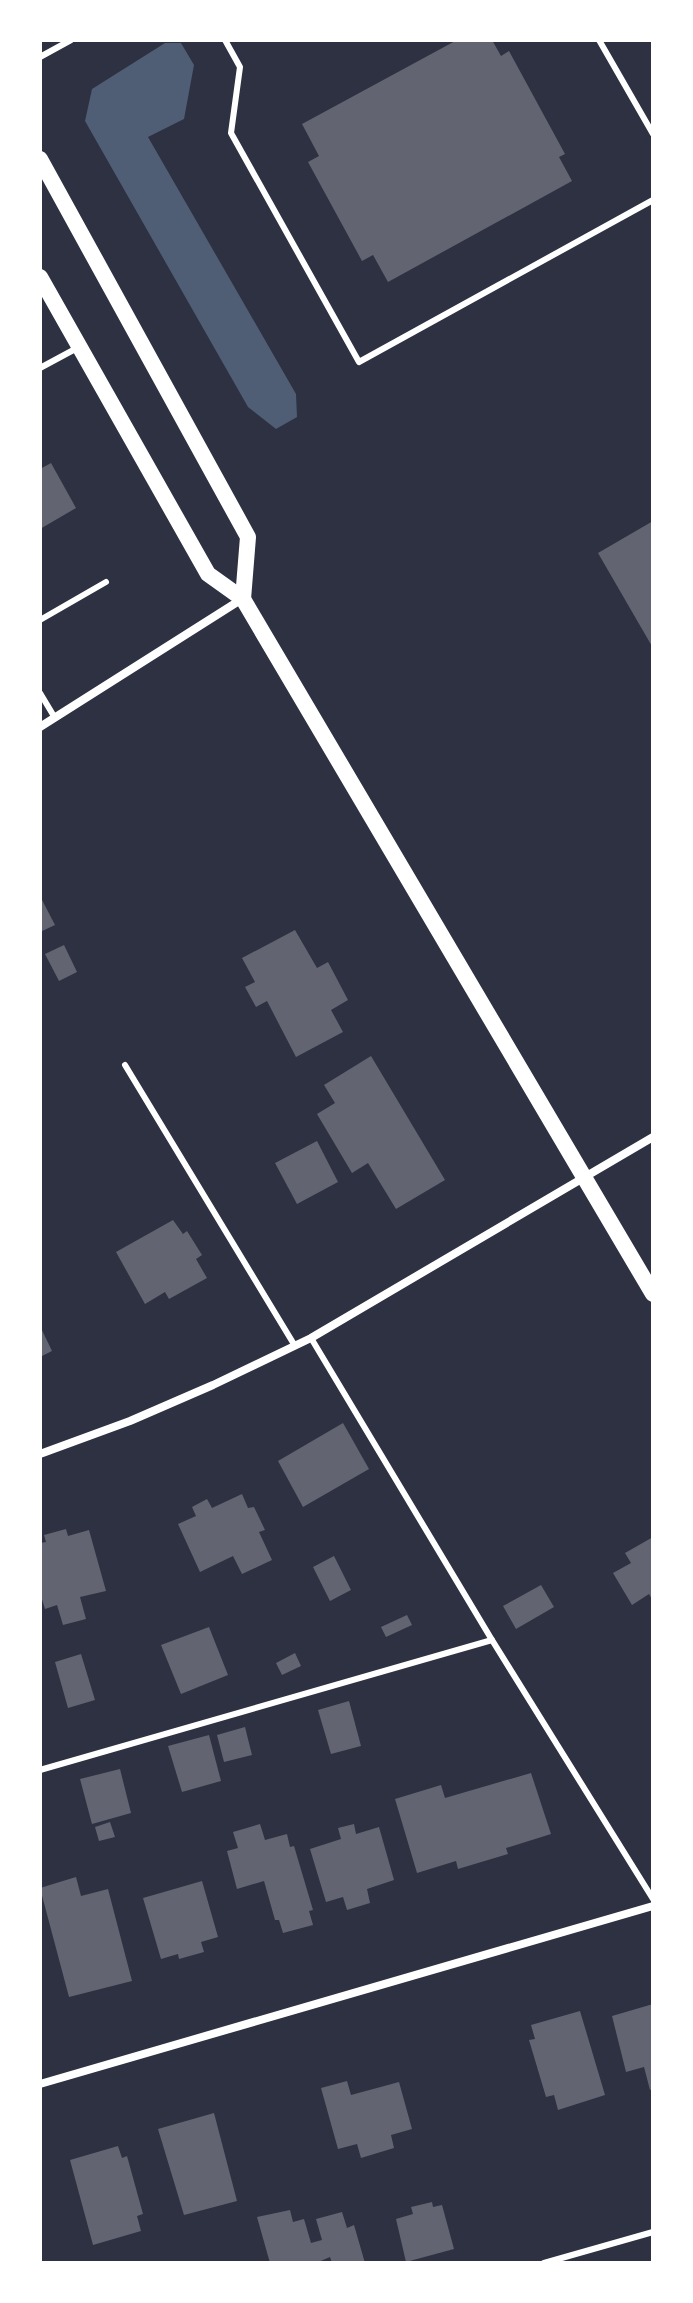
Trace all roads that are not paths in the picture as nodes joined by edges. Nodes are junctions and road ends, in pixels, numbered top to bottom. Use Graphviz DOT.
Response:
graph roads {
  1 [pos="71,40"];
  2 [pos="225,40"];
  3 [pos="599,40"];
  4 [pos="40,57"];
  5 [pos="653,134"];
  6 [pos="40,159"];
  7 [pos="653,200"];
  8 [pos="40,277"];
  9 [pos="79,347"];
  10 [pos="40,368"];
  11 [pos="106,582"];
  12 [pos="243,599"];
  13 [pos="40,620"];
  14 [pos="40,693"];
  15 [pos="55,718"];
  16 [pos="40,727"];
  17 [pos="125,1065"];
  18 [pos="653,1137"];
  19 [pos="584,1178"];
  20 [pos="653,1294"];
  21 [pos="311,1338"];
  22 [pos="295,1346"];
  23 [pos="40,1454"];
  24 [pos="492,1640"];
  25 [pos="40,1770"];
  26 [pos="653,1899"];
  27 [pos="653,1906"];
  28 [pos="40,2084"];
  29 [pos="653,2232"];
  30 [pos="544,2263"];
  1 -- 4 [label="lane"];
  2 -- 7 [label="lane"];
  3 -- 5 [label="lane"];
  6 -- 12 [label="main road"];
  8 -- 9 [label="main road"];
  9 -- 10 [label="lane"];
  9 -- 12 [label="main road"];
  11 -- 13 [label="lane"];
  12 -- 15 [label="street"];
  12 -- 19 [label="main road"];
  14 -- 15 [label="lane"];
  15 -- 16 [label="street"];
  17 -- 22 [label="lane"];
  18 -- 19 [label="street"];
  19 -- 20 [label="main road"];
  19 -- 21 [label="street"];
  21 -- 22 [label="street"];
  21 -- 24 [label="lane"];
  22 -- 23 [label="street"];
  24 -- 25 [label="lane"];
  24 -- 26 [label="lane"];
  27 -- 28 [label="street"];
  29 -- 30 [label="lane"];
}
